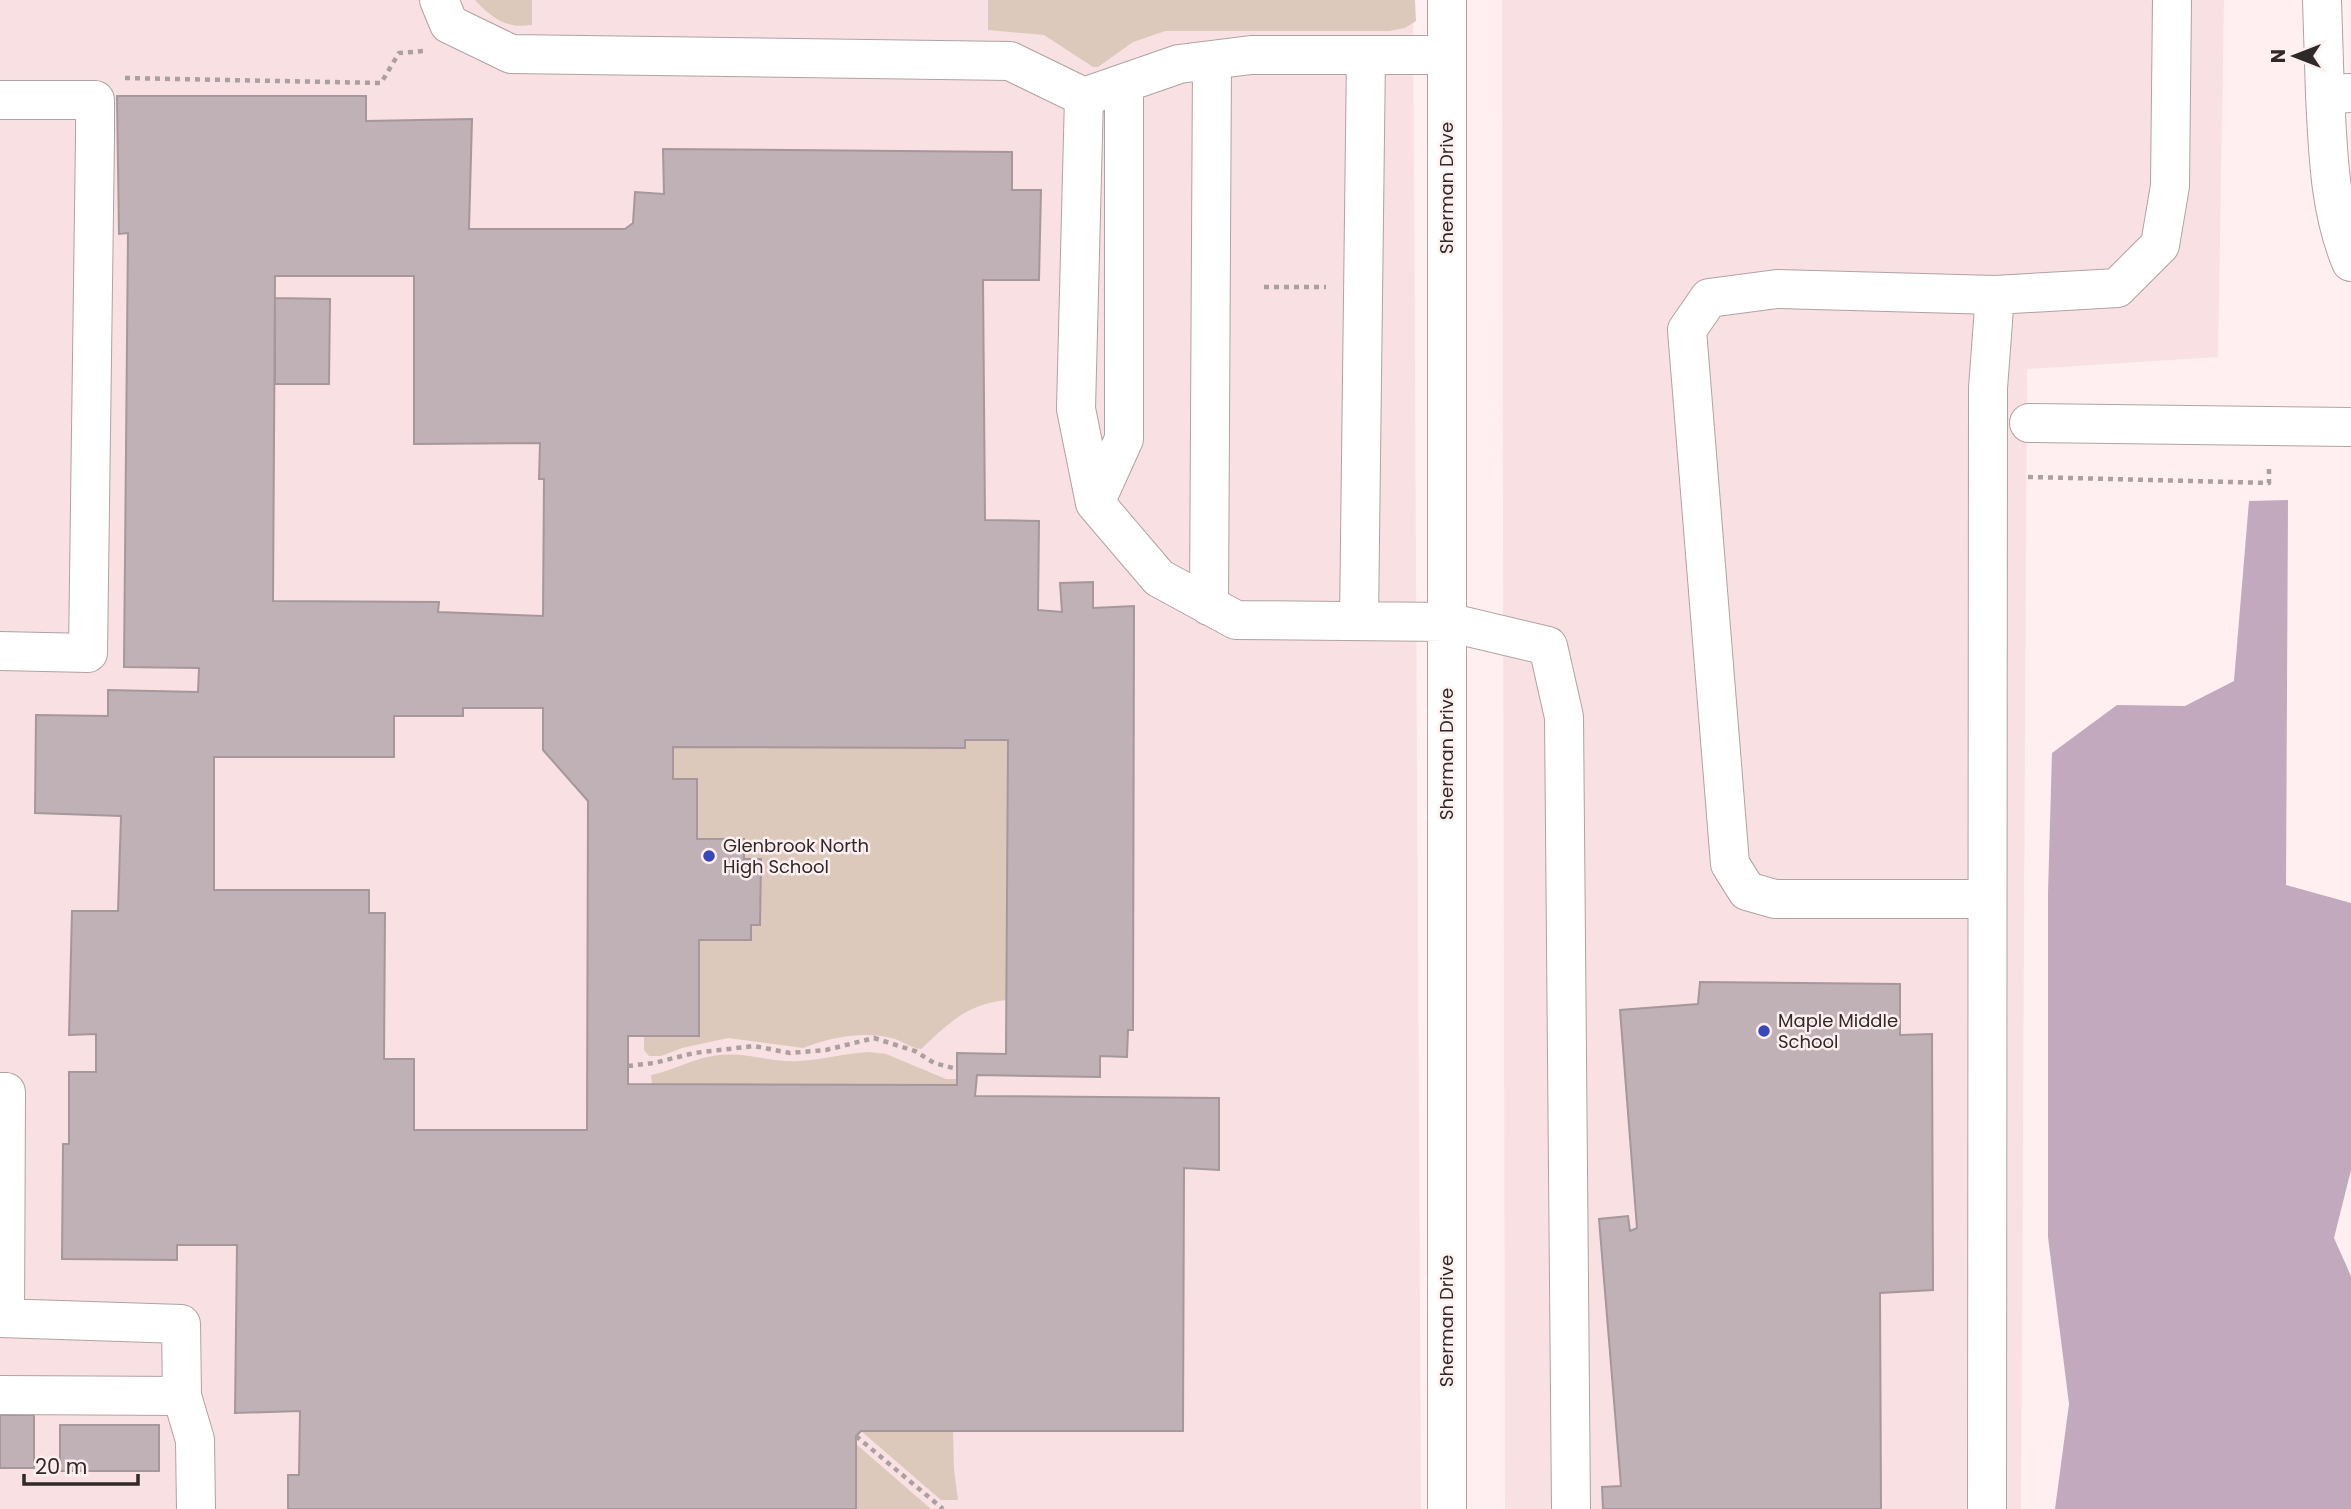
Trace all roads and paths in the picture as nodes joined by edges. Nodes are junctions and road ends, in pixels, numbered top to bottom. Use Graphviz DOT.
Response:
graph roads {
  1 [pos="439,0"];
  2 [pos="1447,0"];
  3 [pos="2172,0"];
  4 [pos="2322,0"];
  5 [pos="430,51"];
  6 [pos="1366,55"];
  7 [pos="1447,55"];
  8 [pos="1212,60"];
  9 [pos="113,78"];
  10 [pos="1124,83"];
  11 [pos="2338,94"];
  12 [pos="1084,97"];
  13 [pos="0,100"];
  14 [pos="2351,262"];
  15 [pos="1264,287"];
  16 [pos="1363,288"];
  17 [pos="1995,295"];
  18 [pos="2029,423"];
  19 [pos="2351,427"];
  20 [pos="2269,458"];
  21 [pos="2028,477"];
  22 [pos="1094,503"];
  23 [pos="1209,606"];
  24 [pos="1359,621"];
  25 [pos="1447,622"];
  26 [pos="0,652"];
  27 [pos="1987,899"];
  28 [pos="628,1066"];
  29 [pos="957,1069"];
  30 [pos="0,1091"];
  31 [pos="3,1214"];
  32 [pos="2,1318"];
  33 [pos="0,1395"];
  34 [pos="182,1396"];
  35 [pos="856,1436"];
  36 [pos="196,1509"];
  37 [pos="943,1509"];
  38 [pos="1447,1509"];
  39 [pos="1571,1509"];
  40 [pos="1987,1509"];
  1 -- 12 [label="street"];
  2 -- 7 [label="street, Sherman Drive"];
  3 -- 17 [label="street"];
  4 -- 11 [label="street"];
  5 -- 9 [label="path"];
  6 -- 7 [label="street"];
  6 -- 8 [label="street"];
  6 -- 16 [label="street"];
  7 -- 25 [label="street, Sherman Drive"];
  8 -- 10 [label="street"];
  8 -- 23 [label="street"];
  10 -- 12 [label="street"];
  10 -- 22 [label="street"];
  11 -- 14 [label="street"];
  12 -- 22 [label="street"];
  13 -- 26 [label="street"];
  15 -- 16 [label="path"];
  16 -- 24 [label="street"];
  17 -- 27 [label="street"];
  17 -- 27 [label="street"];
  18 -- 19 [label="street"];
  20 -- 21 [label="path"];
  22 -- 23 [label="street"];
  23 -- 24 [label="street"];
  24 -- 25 [label="street"];
  25 -- 38 [label="street, Sherman Drive"];
  25 -- 39 [label="street"];
  27 -- 40 [label="street"];
  28 -- 29 [label="path"];
  30 -- 31 [label="street"];
  31 -- 32 [label="street"];
  32 -- 34 [label="street"];
  33 -- 34 [label="street"];
  34 -- 36 [label="street"];
  35 -- 37 [label="path"];
}
